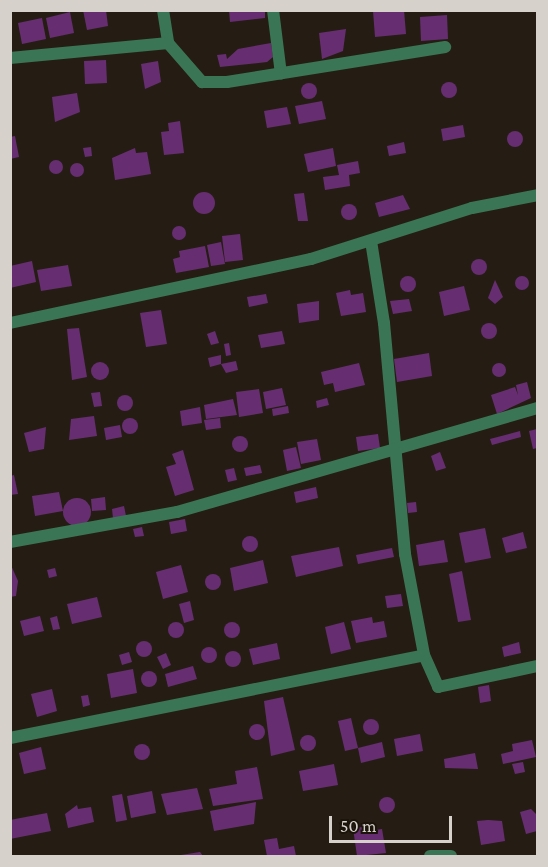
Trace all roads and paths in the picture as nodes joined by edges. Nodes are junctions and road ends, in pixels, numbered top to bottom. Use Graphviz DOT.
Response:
graph roads {
  1 [pos="164,10"];
  2 [pos="273,10"];
  3 [pos="168,43"];
  4 [pos="445,47"];
  5 [pos="10,58"];
  6 [pos="281,74"];
  7 [pos="537,195"];
  8 [pos="371,241"];
  9 [pos="10,323"];
  10 [pos="537,408"];
  11 [pos="394,453"];
  12 [pos="10,542"];
  13 [pos="424,656"];
  14 [pos="537,666"];
  15 [pos="10,738"];
  16 [pos="430,856"];
  17 [pos="451,856"];
  1 -- 3 [label="street"];
  2 -- 6 [label="street"];
  3 -- 5 [label="street"];
  3 -- 6 [label="street"];
  4 -- 6 [label="street"];
  7 -- 8 [label="street"];
  8 -- 9 [label="street"];
  8 -- 11 [label="street"];
  10 -- 11 [label="street"];
  11 -- 12 [label="street"];
  11 -- 13 [label="street"];
  13 -- 14 [label="street"];
  13 -- 15 [label="street"];
  16 -- 17 [label="street"];
}
